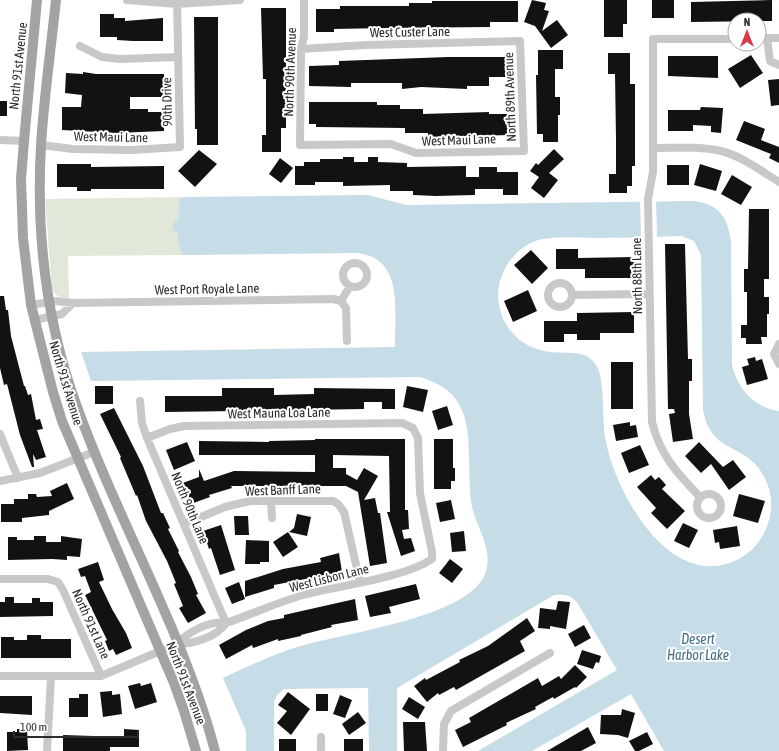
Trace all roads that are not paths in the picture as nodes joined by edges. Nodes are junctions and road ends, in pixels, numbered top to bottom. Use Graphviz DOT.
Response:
graph roads {
  1 [pos="37,0"];
  2 [pos="56,0"];
  3 [pos="127,0"];
  4 [pos="240,0"];
  5 [pos="304,0"];
  6 [pos="177,2"];
  7 [pos="727,38"];
  8 [pos="767,38"];
  9 [pos="779,38"];
  10 [pos="520,42"];
  11 [pos="80,46"];
  12 [pos="301,49"];
  13 [pos="767,51"];
  14 [pos="178,57"];
  15 [pos="779,65"];
  16 [pos="0,140"];
  17 [pos="24,141"];
  18 [pos="41,145"];
  19 [pos="300,145"];
  20 [pos="180,147"];
  21 [pos="654,148"];
  22 [pos="524,151"];
  23 [pos="779,182"];
  24 [pos="350,286"];
  25 [pos="649,294"];
  26 [pos="572,295"];
  27 [pos="49,301"];
  28 [pos="341,301"];
  29 [pos="74,303"];
  30 [pos="31,305"];
  31 [pos="52,316"];
  32 [pos="35,320"];
  33 [pos="347,340"];
  34 [pos="779,344"];
  35 [pos="779,364"];
  36 [pos="140,401"];
  37 [pos="0,434"];
  38 [pos="147,438"];
  39 [pos="94,452"];
  40 [pos="78,458"];
  41 [pos="18,478"];
  42 [pos="0,481"];
  43 [pos="700,497"];
  44 [pos="271,501"];
  45 [pos="272,518"];
  46 [pos="184,524"];
  47 [pos="432,552"];
  48 [pos="0,578"];
  49 [pos="360,582"];
  50 [pos="226,623"];
  51 [pos="177,644"];
  52 [pos="161,651"];
  53 [pos="550,653"];
  54 [pos="0,676"];
  55 [pos="101,676"];
  56 [pos="50,677"];
  57 [pos="321,737"];
  58 [pos="48,751"];
  59 [pos="196,751"];
  60 [pos="214,751"];
  61 [pos="321,751"];
  62 [pos="443,751"];
  1 -- 17 [label="main road, North 91st Avenue"];
  2 -- 18 [label="main road, North 91st Avenue"];
  3 -- 6 [label="street"];
  4 -- 6 [label="street"];
  5 -- 12 [label="street, North 90th Avenue"];
  6 -- 14 [label="street, 90th Drive"];
  7 -- 21 [label="street, North 88th Lane"];
  8 -- 9 [label="street"];
  10 -- 12 [label="street, West Custer Lane"];
  10 -- 22 [label="street, North 89th Avenue"];
  11 -- 14 [label="street"];
  12 -- 19 [label="street, North 90th Avenue"];
  13 -- 15 [label="street"];
  14 -- 20 [label="street, 90th Drive"];
  16 -- 17 [label="street"];
  17 -- 30 [label="main road, North 91st Avenue"];
  18 -- 20 [label="street, West Maui Lane"];
  18 -- 27 [label="main road, North 91st Avenue"];
  19 -- 22 [label="street, West Maui Lane"];
  21 -- 23 [label="street"];
  21 -- 25 [label="street, North 88th Lane"];
  24 -- 28 [label="street"];
  25 -- 26 [label="street"];
  25 -- 43 [label="street, North 88th Lane"];
  27 -- 29 [label="street, West Port Royale Lane"];
  27 -- 30 [label="street, West Port Royale Lane"];
  27 -- 31 [label="main road, North 91st Avenue"];
  28 -- 29 [label="street, West Port Royale Lane"];
  28 -- 33 [label="street"];
  29 -- 31 [label="street"];
  30 -- 32 [label="main road, North 91st Avenue"];
  31 -- 32 [label="street"];
  31 -- 39 [label="main road, North 91st Avenue"];
  32 -- 40 [label="main road, North 91st Avenue"];
  34 -- 35 [label="street"];
  36 -- 38 [label="street, North 90th Lane"];
  37 -- 41 [label="street"];
  38 -- 46 [label="street, North 90th Lane"];
  38 -- 47 [label="street, West Mauna Loa Lane"];
  39 -- 40 [label="street"];
  39 -- 51 [label="main road, North 91st Avenue"];
  40 -- 41 [label="street"];
  40 -- 52 [label="main road, North 91st Avenue"];
  41 -- 42 [label="street"];
  44 -- 45 [label="street"];
  44 -- 46 [label="street, West Banff Lane"];
  44 -- 49 [label="street, West Banff Lane"];
  46 -- 50 [label="street, North 90th Lane"];
  47 -- 49 [label="street, West Lisbon Lane"];
  48 -- 55 [label="street, North 91st Lane"];
  49 -- 50 [label="street, West Lisbon Lane"];
  50 -- 51 [label="street, West Lisbon Lane"];
  51 -- 52 [label="street, West Lisbon Lane"];
  51 -- 60 [label="main road, North 91st Avenue"];
  52 -- 55 [label="street, West Lisbon Lane"];
  52 -- 59 [label="main road, North 91st Avenue"];
  53 -- 62 [label="street"];
  54 -- 56 [label="street, West Lisbon Lane"];
  55 -- 56 [label="street, West Lisbon Lane"];
  56 -- 58 [label="street"];
  57 -- 61 [label="street"];
}
